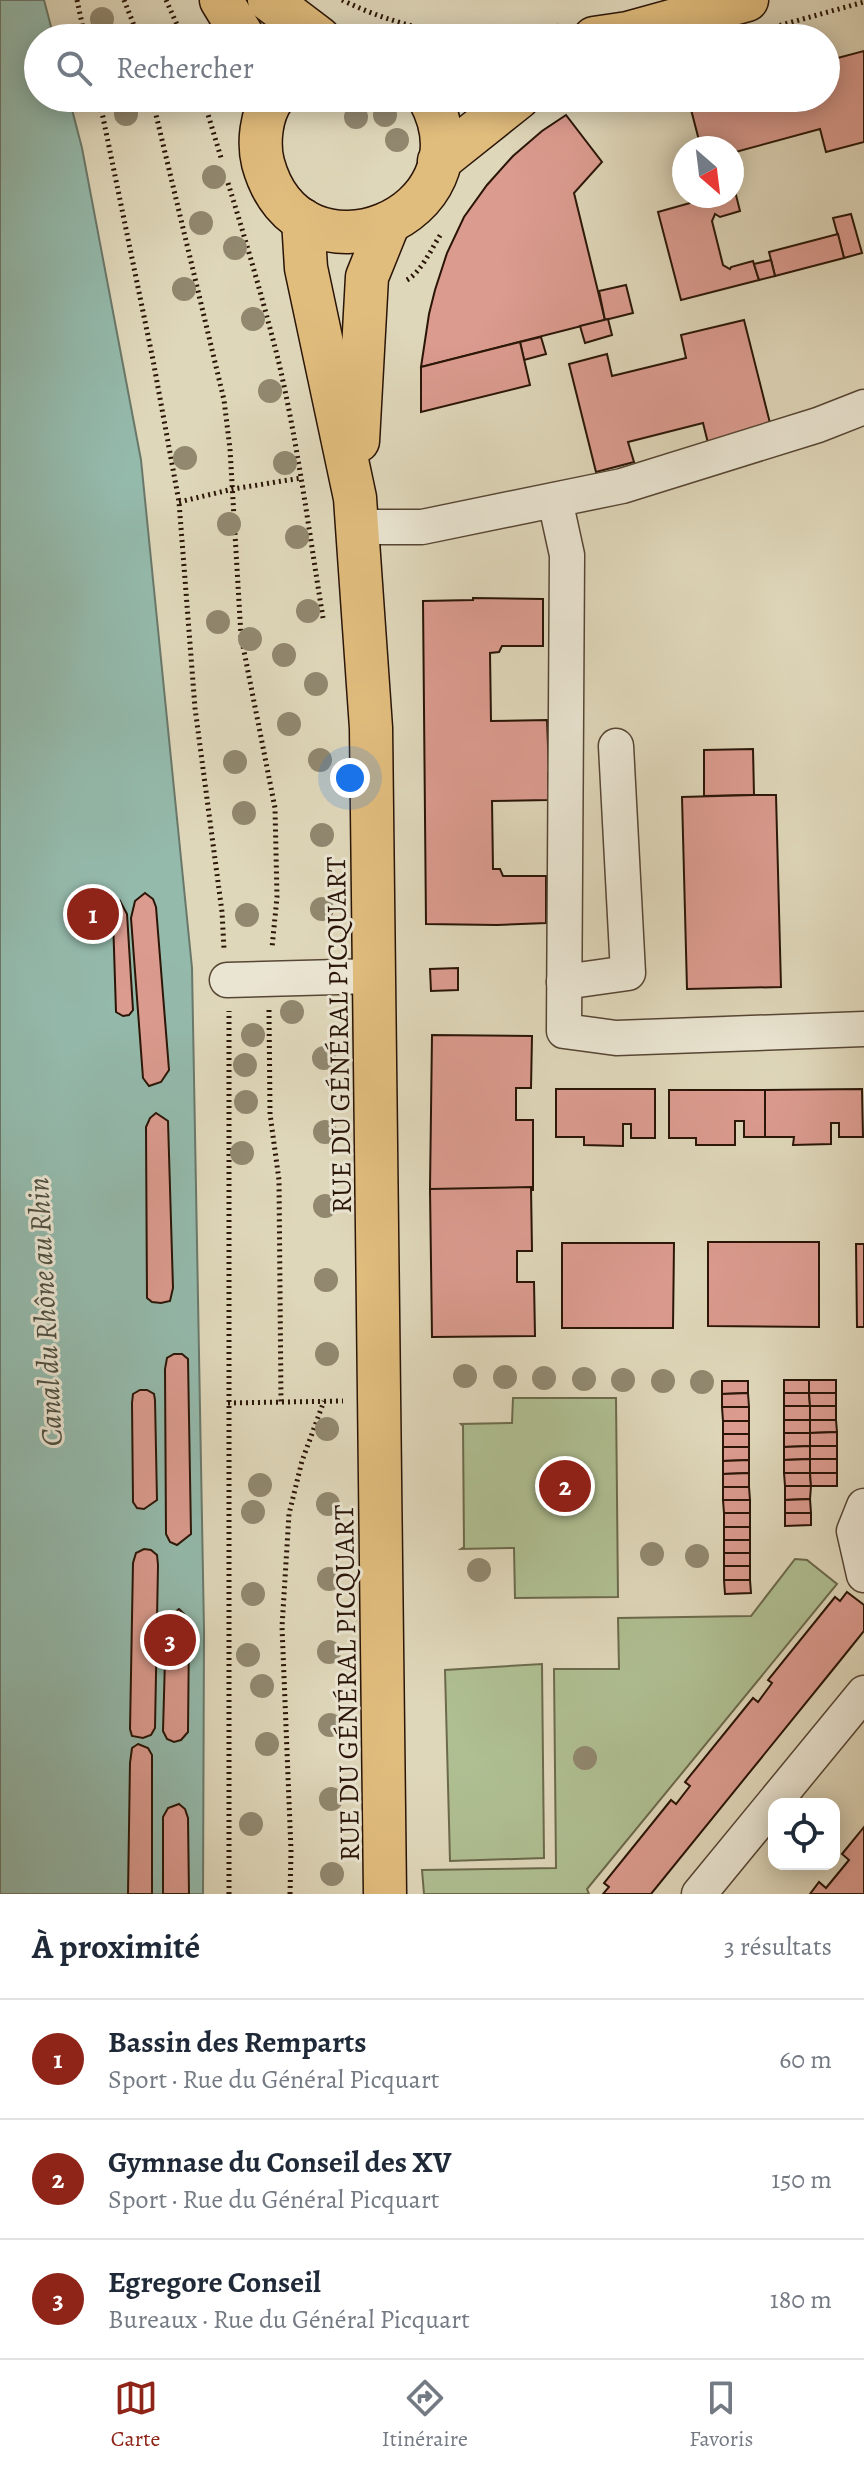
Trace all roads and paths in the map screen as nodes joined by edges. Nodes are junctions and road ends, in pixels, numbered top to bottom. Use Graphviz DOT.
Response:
graph roads {
  1 [pos="77,0"];
  2 [pos="124,0"];
  3 [pos="166,0"];
  4 [pos="221,0"];
  5 [pos="269,0"];
  6 [pos="342,0"];
  7 [pos="864,2"];
  8 [pos="755,15"];
  9 [pos="82,24"];
  10 [pos="133,24"];
  11 [pos="177,24"];
  12 [pos="236,24"];
  13 [pos="301,24"];
  14 [pos="402,24"];
  15 [pos="694,24"];
  16 [pos="155,112"];
  17 [pos="207,112"];
  18 [pos="266,112"];
  19 [pos="435,112"];
  20 [pos="500,112"];
  21 [pos="439,161"];
  22 [pos="303,220"];
  23 [pos="388,225"];
  24 [pos="446,225"];
  25 [pos="411,278"];
  26 [pos="864,407"];
  27 [pos="301,478"];
  28 [pos="233,489"];
  29 [pos="555,500"];
  30 [pos="179,502"];
  31 [pos="357,513"];
  32 [pos="325,630"];
  33 [pos="616,746"];
  34 [pos="375,976"];
  35 [pos="268,978"];
  36 [pos="227,980"];
  37 [pos="564,982"];
  38 [pos="864,1029"];
  39 [pos="379,1400"];
  40 [pos="324,1401"];
  41 [pos="228,1403"];
  42 [pos="281,1403"];
  43 [pos="864,1506"];
  44 [pos="864,1575"];
  45 [pos="864,1693"];
  46 [pos="290,1894"];
  47 [pos="385,1894"];
  48 [pos="699,1894"];
  1 -- 9 [label="path"];
  2 -- 10 [label="path"];
  3 -- 11 [label="path"];
  4 -- 12 [label="main road"];
  5 -- 13 [label="main road"];
  6 -- 14 [label="path"];
  7 -- 8 [label="path"];
  8 -- 15 [label="main road"];
  16 -- 28 [label="path"];
  17 -- 27 [label="path"];
  18 -- 22 [label="main road"];
  19 -- 21 [label="main road"];
  20 -- 21 [label="main road"];
  21 -- 23 [label="main road"];
  22 -- 23 [label="main road"];
  22 -- 31 [label="main road, RUE DU GÉNÉRAL PICQUART"];
  23 -- 31 [label="main road, RUE DU GÉNÉRAL PICQUART"];
  24 -- 25 [label="path"];
  26 -- 29 [label="street"];
  27 -- 28 [label="path"];
  27 -- 32 [label="path"];
  28 -- 30 [label="path"];
  28 -- 35 [label="path"];
  29 -- 31 [label="street"];
  29 -- 37 [label="street"];
  31 -- 34 [label="main road, RUE DU GÉNÉRAL PICQUART"];
  33 -- 37 [label="street"];
  34 -- 35 [label="street"];
  34 -- 39 [label="main road, RUE DU GÉNÉRAL PICQUART"];
  35 -- 36 [label="street"];
  35 -- 42 [label="path"];
  37 -- 38 [label="street"];
  39 -- 40 [label="path"];
  39 -- 47 [label="main road, RUE DU GÉNÉRAL PICQUART"];
  40 -- 42 [label="path"];
  40 -- 46 [label="path"];
  41 -- 42 [label="path"];
  43 -- 44 [label="street"];
  45 -- 48 [label="street"];
}
